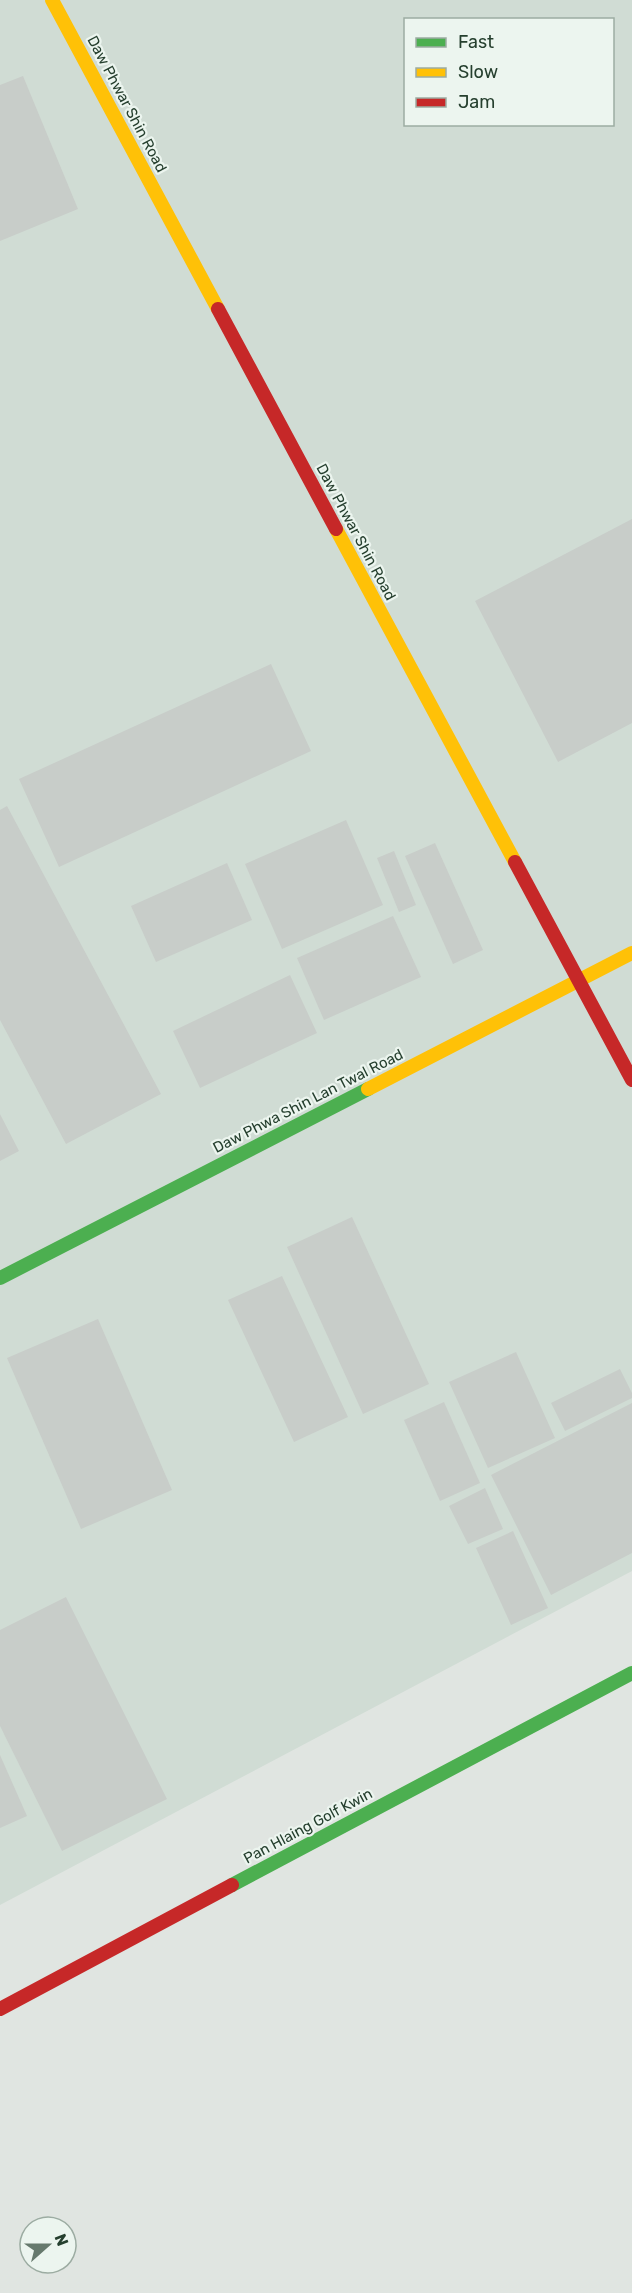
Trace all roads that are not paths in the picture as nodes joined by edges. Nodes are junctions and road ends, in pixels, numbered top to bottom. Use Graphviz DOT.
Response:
graph roads {
  1 [pos="52,0"];
  2 [pos="632,953"];
  3 [pos="578,981"];
  4 [pos="632,1080"];
  5 [pos="0,1278"];
  6 [pos="632,1673"];
  7 [pos="0,2009"];
  1 -- 3 [label="street, Daw Phwar Shin Road"];
  2 -- 3 [label="street, Daw Phwa Shin Lan Twal Road"];
  3 -- 4 [label="street, Daw Phwar Shin Road"];
  3 -- 5 [label="street, Daw Phwa Shin Lan Twal Road"];
  6 -- 7 [label="street, Pan Hlaing Golf Kwin"];
}
